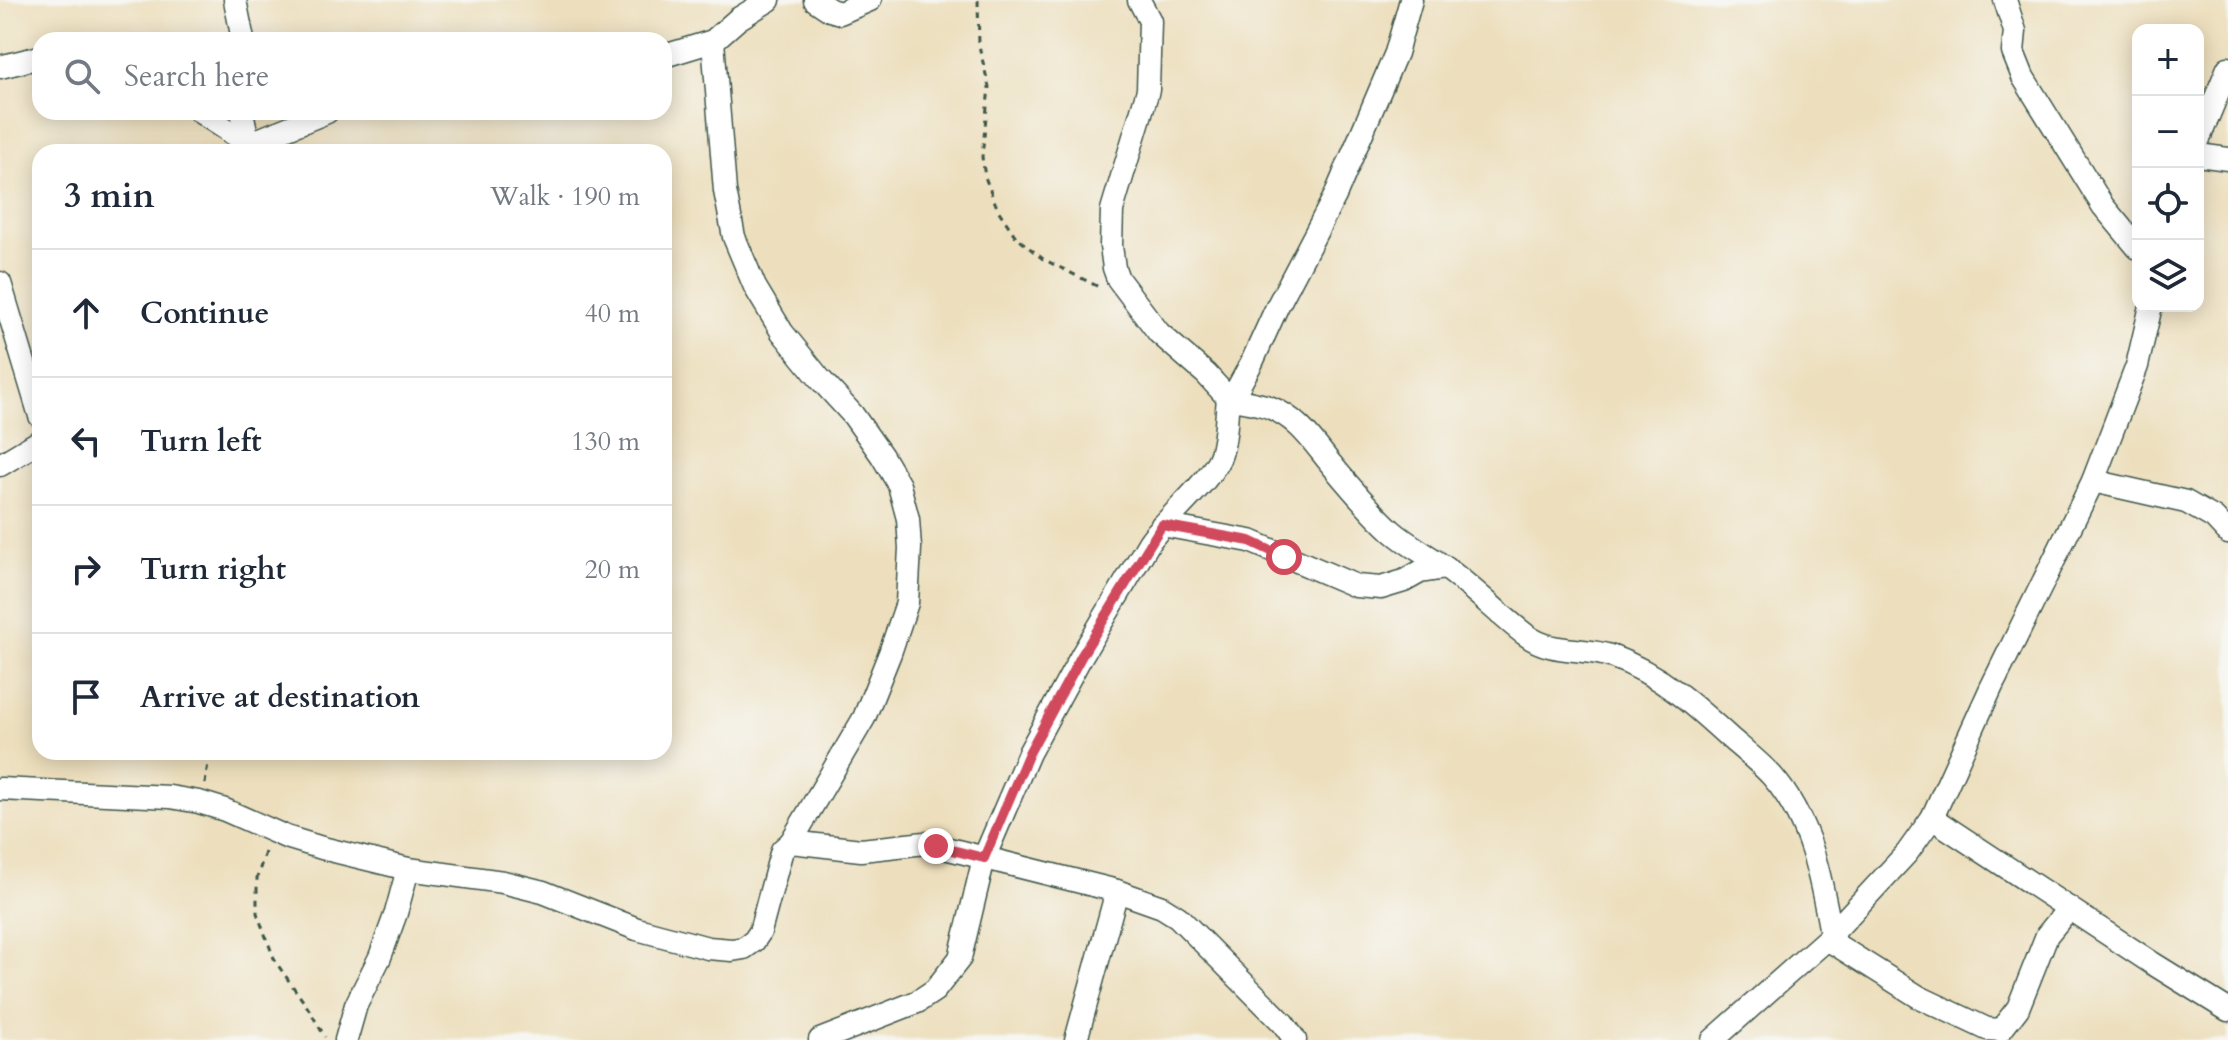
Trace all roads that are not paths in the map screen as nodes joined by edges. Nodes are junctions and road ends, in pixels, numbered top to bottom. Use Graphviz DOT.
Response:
graph roads {
  1 [pos="235,0"];
  2 [pos="769,0"];
  3 [pos="815,0"];
  4 [pos="870,0"];
  5 [pos="1139,0"];
  6 [pos="1411,0"];
  7 [pos="2005,0"];
  8 [pos="243,32"];
  9 [pos="713,41"];
  10 [pos="672,54"];
  11 [pos="32,59"];
  12 [pos="0,67"];
  13 [pos="2228,68"];
  14 [pos="210,120"];
  15 [pos="242,120"];
  16 [pos="309,120"];
  17 [pos="2204,126"];
  18 [pos="239,144"];
  19 [pos="244,144"];
  20 [pos="253,144"];
  21 [pos="2204,156"];
  22 [pos="2228,159"];
  23 [pos="2132,241"];
  24 [pos="0,283"];
  25 [pos="2150,312"];
  26 [pos="32,389"];
  27 [pos="1228,398"];
  28 [pos="32,446"];
  29 [pos="0,465"];
  30 [pos="2093,481"];
  31 [pos="1162,525"];
  32 [pos="2228,533"];
  33 [pos="1446,568"];
  34 [pos="0,789"];
  35 [pos="1932,818"];
  36 [pos="791,842"];
  37 [pos="984,858"];
  38 [pos="408,869"];
  39 [pos="1117,891"];
  40 [pos="2069,908"];
  41 [pos="1829,936"];
  42 [pos="2225,1004"];
  43 [pos="346,1040"];
  44 [pos="820,1040"];
  45 [pos="1076,1040"];
  46 [pos="1295,1040"];
  47 [pos="1713,1040"];
  1 -- 8 [label="street"];
  2 -- 9 [label="street"];
  3 -- 4 [label="street"];
  5 -- 27 [label="street"];
  6 -- 27 [label="street"];
  7 -- 23 [label="street"];
  9 -- 10 [label="street"];
  9 -- 36 [label="street"];
  11 -- 12 [label="street"];
  13 -- 17 [label="street"];
  14 -- 18 [label="street"];
  15 -- 19 [label="street"];
  16 -- 20 [label="street"];
  21 -- 22 [label="street"];
  24 -- 26 [label="street"];
  25 -- 30 [label="street"];
  27 -- 31 [label="street"];
  27 -- 33 [label="street"];
  28 -- 29 [label="street"];
  30 -- 32 [label="street"];
  30 -- 35 [label="street"];
  31 -- 33 [label="street"];
  31 -- 37 [label="street"];
  33 -- 41 [label="street"];
  34 -- 38 [label="street"];
  35 -- 40 [label="street"];
  35 -- 41 [label="street"];
  36 -- 37 [label="street"];
  36 -- 38 [label="street"];
  37 -- 39 [label="street"];
  37 -- 44 [label="street"];
  38 -- 43 [label="street"];
  39 -- 45 [label="street"];
  39 -- 46 [label="street"];
  40 -- 41 [label="street"];
  40 -- 42 [label="street"];
  41 -- 47 [label="street"];
}
